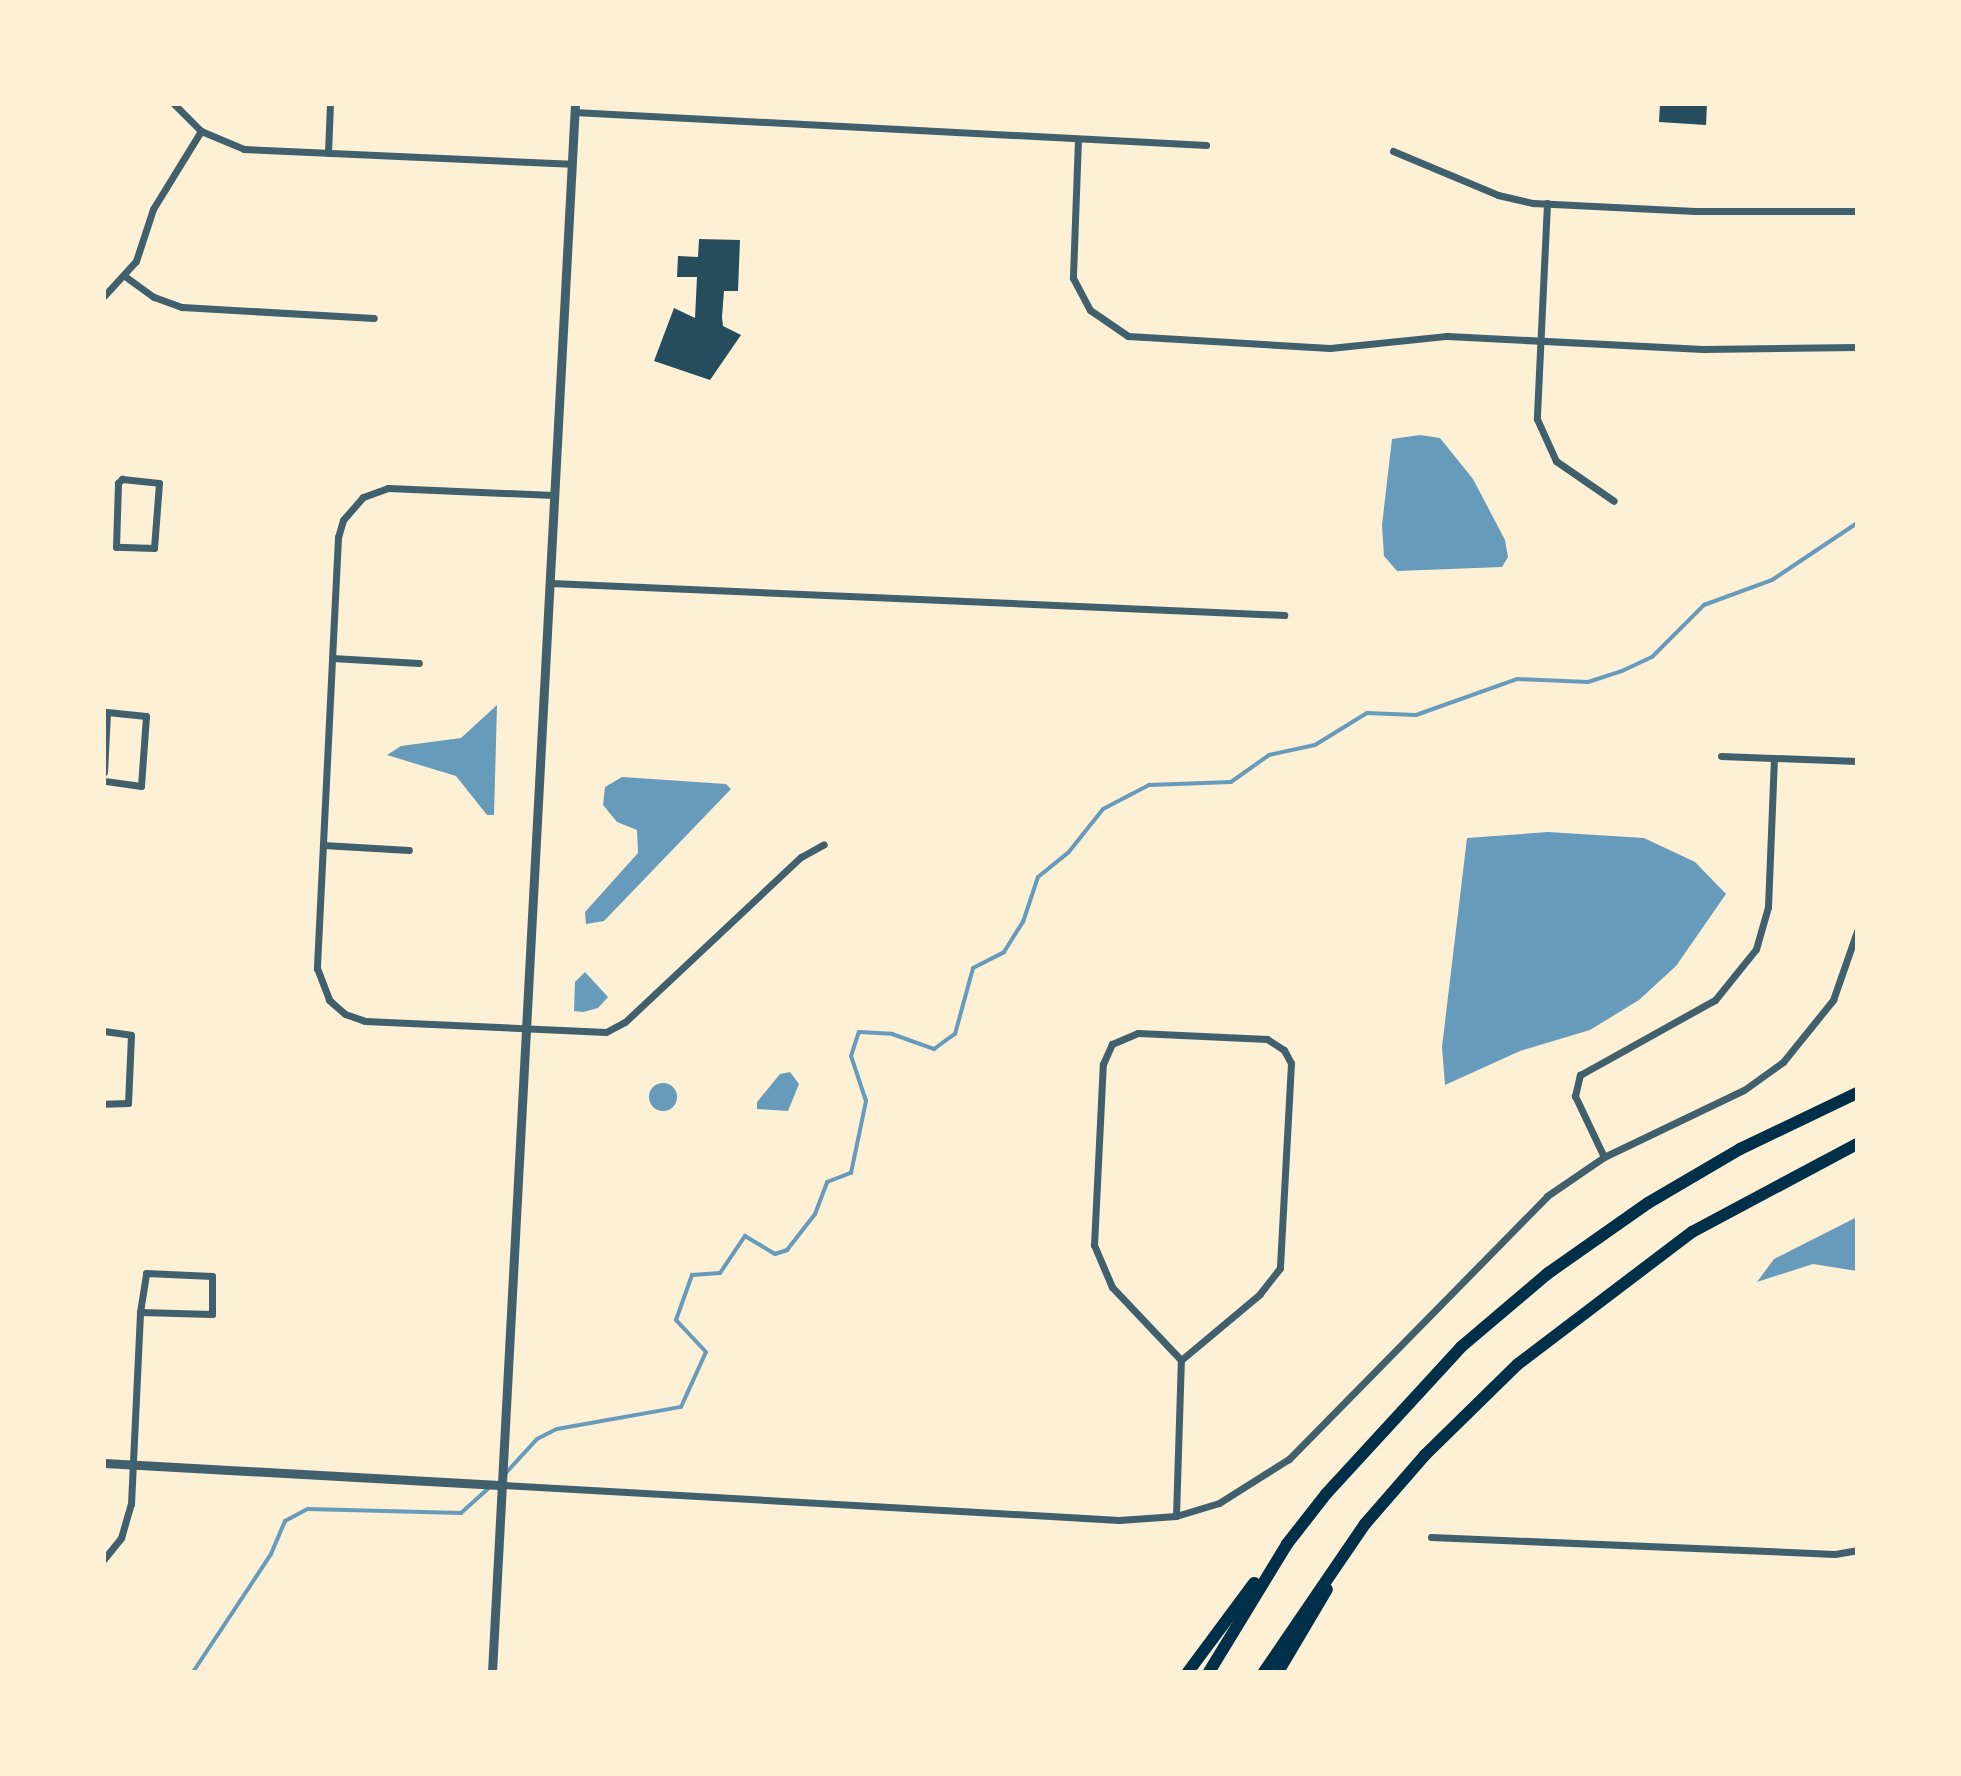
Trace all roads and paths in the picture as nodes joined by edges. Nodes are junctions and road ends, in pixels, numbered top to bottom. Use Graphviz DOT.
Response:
graph roads {
  1 [pos="174,104"];
  2 [pos="330,104"];
  3 [pos="574,108"];
  4 [pos="201,131"];
  5 [pos="1078,139"];
  6 [pos="1206,145"];
  7 [pos="1393,151"];
  8 [pos="328,153"];
  9 [pos="571,164"];
  10 [pos="1547,203"];
  11 [pos="1857,211"];
  12 [pos="126,277"];
  13 [pos="104,296"];
  14 [pos="374,318"];
  15 [pos="1540,341"];
  16 [pos="1857,347"];
  17 [pos="554,495"];
  18 [pos="1614,501"];
  19 [pos="104,546"];
  20 [pos="116,547"];
  21 [pos="551,583"];
  22 [pos="1284,615"];
  23 [pos="332,658"];
  24 [pos="419,663"];
  25 [pos="105,712"];
  26 [pos="1721,756"];
  27 [pos="1774,758"];
  28 [pos="1857,761"];
  29 [pos="104,772"];
  30 [pos="104,781"];
  31 [pos="824,844"];
  32 [pos="323,845"];
  33 [pos="409,850"];
  34 [pos="1857,931"];
  35 [pos="528,1030"];
  36 [pos="104,1031"];
  37 [pos="1857,1093"];
  38 [pos="104,1104"];
  39 [pos="1857,1144"];
  40 [pos="1604,1157"];
  41 [pos="140,1312"];
  42 [pos="1181,1360"];
  43 [pos="104,1463"];
  44 [pos="133,1465"];
  45 [pos="503,1485"];
  46 [pos="1176,1516"];
  47 [pos="1431,1537"];
  48 [pos="1357,1538"];
  49 [pos="1287,1544"];
  50 [pos="1857,1550"];
  51 [pos="104,1559"];
  52 [pos="492,1672"];
  53 [pos="1188,1672"];
  54 [pos="1209,1672"];
  55 [pos="1264,1672"];
  56 [pos="1278,1672"];
  1 -- 4 [label="street"];
  2 -- 8 [label="street"];
  3 -- 5 [label="street"];
  3 -- 9 [label="street"];
  4 -- 8 [label="street"];
  4 -- 12 [label="street"];
  5 -- 6 [label="street"];
  5 -- 15 [label="street"];
  7 -- 10 [label="street"];
  8 -- 9 [label="street"];
  9 -- 17 [label="street"];
  10 -- 11 [label="street"];
  10 -- 15 [label="street"];
  12 -- 13 [label="street"];
  12 -- 14 [label="street"];
  15 -- 16 [label="street"];
  15 -- 18 [label="street"];
  17 -- 21 [label="street"];
  17 -- 23 [label="street"];
  19 -- 20 [label="street"];
  20 -- 20 [label="street"];
  21 -- 22 [label="street"];
  21 -- 35 [label="street"];
  23 -- 24 [label="street"];
  23 -- 32 [label="street"];
  25 -- 29 [label="street"];
  25 -- 30 [label="street"];
  26 -- 27 [label="street"];
  27 -- 28 [label="street"];
  27 -- 40 [label="street"];
  31 -- 35 [label="street"];
  32 -- 33 [label="street"];
  32 -- 35 [label="street"];
  34 -- 40 [label="street"];
  35 -- 45 [label="street"];
  36 -- 38 [label="street"];
  37 -- 49 [label="highway"];
  39 -- 48 [label="highway"];
  40 -- 46 [label="street"];
  41 -- 41 [label="street"];
  41 -- 44 [label="street"];
  42 -- 42 [label="street"];
  42 -- 46 [label="street"];
  43 -- 44 [label="street"];
  44 -- 45 [label="street"];
  44 -- 51 [label="street"];
  45 -- 46 [label="street"];
  45 -- 52 [label="street"];
  47 -- 50 [label="street"];
  48 -- 55 [label="highway"];
  48 -- 56 [label="highway"];
  49 -- 53 [label="highway"];
  49 -- 54 [label="highway"];
}
